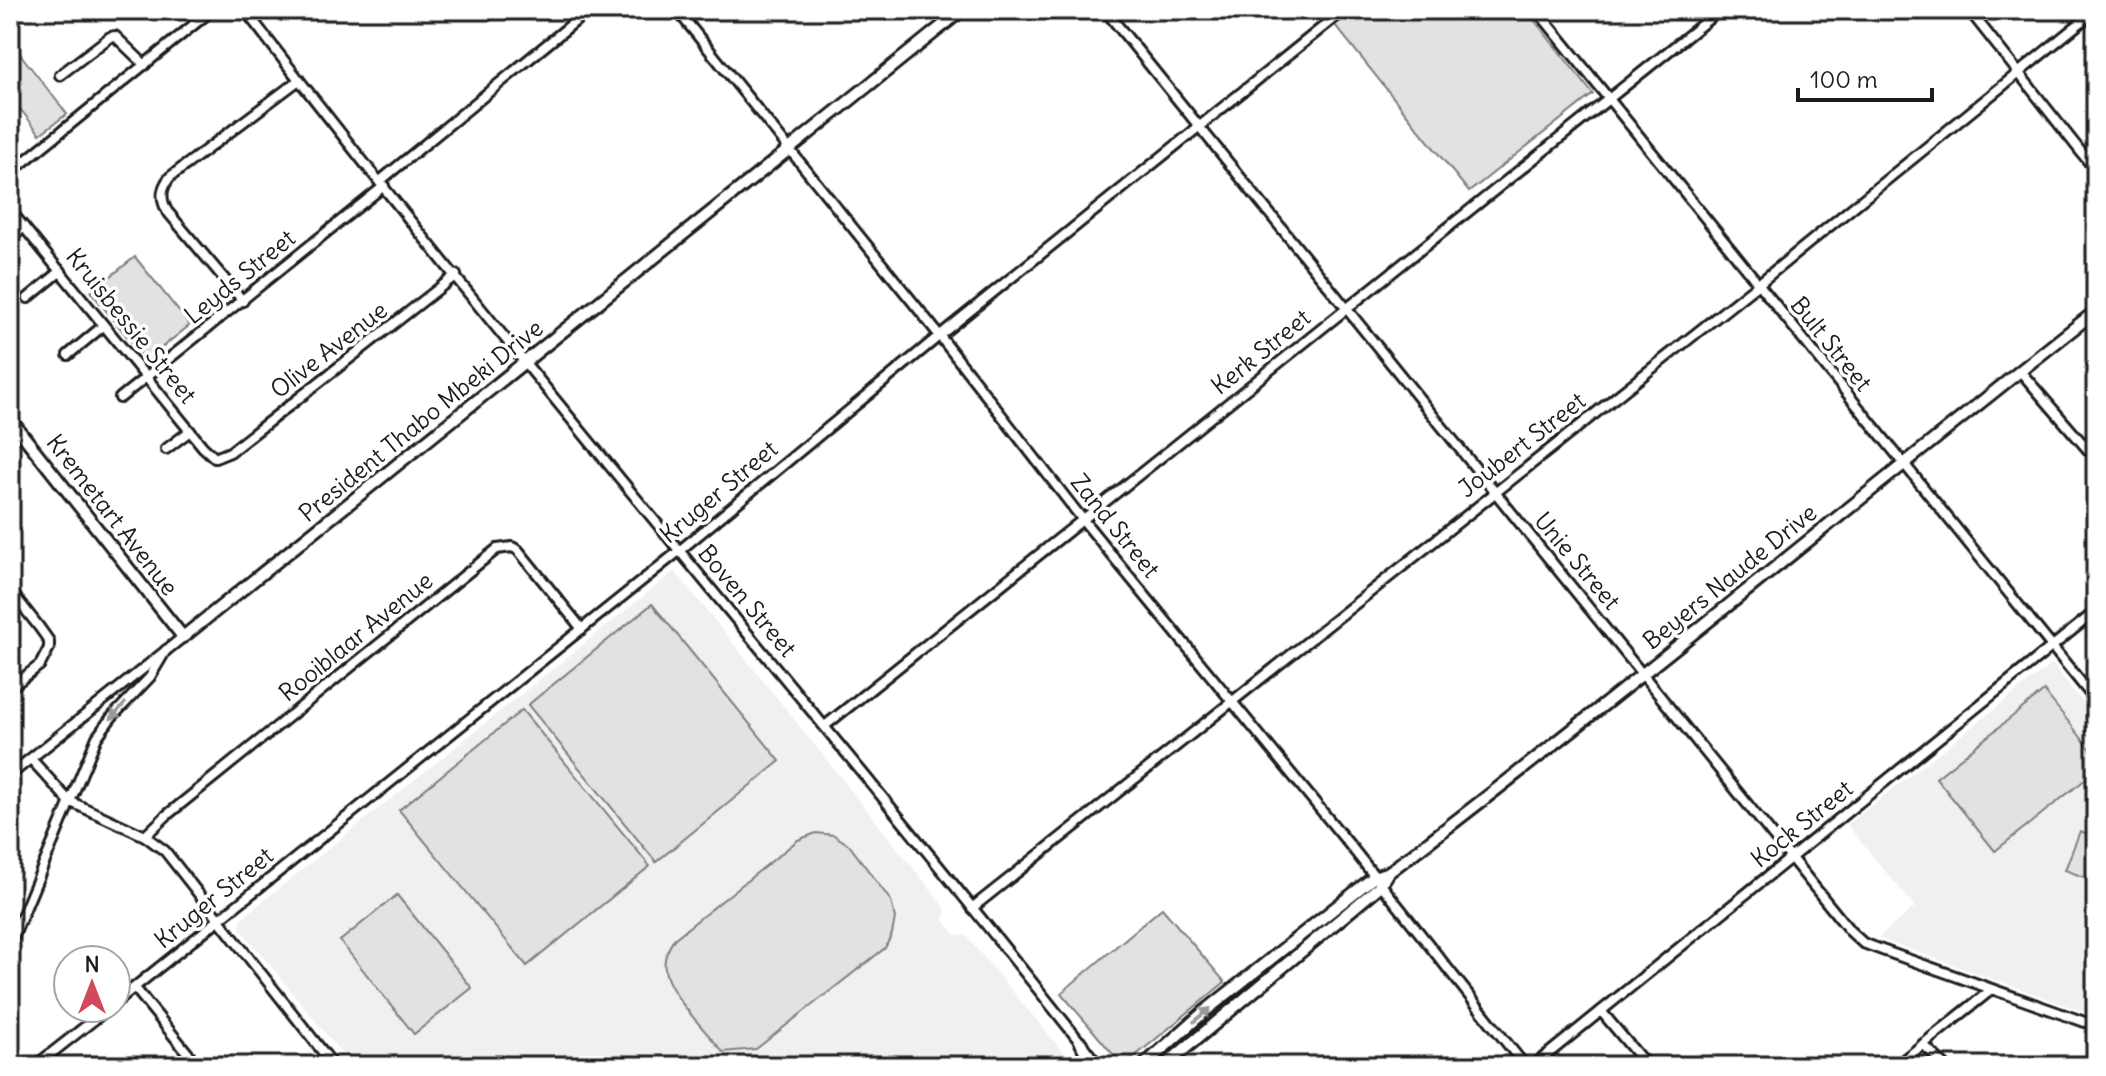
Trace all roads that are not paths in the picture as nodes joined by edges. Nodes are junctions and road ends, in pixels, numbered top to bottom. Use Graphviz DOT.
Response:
graph roads {
  1 [pos="212,10"];
  2 [pos="245,10"];
  3 [pos="589,10"];
  4 [pos="677,10"];
  5 [pos="962,10"];
  6 [pos="1105,10"];
  7 [pos="1344,10"];
  8 [pos="1537,10"];
  9 [pos="1720,10"];
  10 [pos="1969,10"];
  11 [pos="2096,10"];
  12 [pos="145,65"];
  13 [pos="2019,72"];
  14 [pos="60,75"];
  15 [pos="299,80"];
  16 [pos="1609,100"];
  17 [pos="1200,126"];
  18 [pos="788,150"];
  19 [pos="2096,171"];
  20 [pos="10,173"];
  21 [pos="382,183"];
  22 [pos="10,210"];
  23 [pos="24,227"];
  24 [pos="10,239"];
  25 [pos="61,271"];
  26 [pos="456,275"];
  27 [pos="1757,285"];
  28 [pos="28,298"];
  29 [pos="243,301"];
  30 [pos="1347,310"];
  31 [pos="2096,311"];
  32 [pos="103,326"];
  33 [pos="939,336"];
  34 [pos="68,355"];
  35 [pos="526,362"];
  36 [pos="2020,371"];
  37 [pos="145,377"];
  38 [pos="120,398"];
  39 [pos="10,419"];
  40 [pos="190,431"];
  41 [pos="166,449"];
  42 [pos="2089,451"];
  43 [pos="226,455"];
  44 [pos="1902,463"];
  45 [pos="1494,492"];
  46 [pos="1083,520"];
  47 [pos="679,551"];
  48 [pos="10,590"];
  49 [pos="2096,611"];
  50 [pos="582,629"];
  51 [pos="183,637"];
  52 [pos="2052,647"];
  53 [pos="166,650"];
  54 [pos="1643,673"];
  55 [pos="10,688"];
  56 [pos="1232,700"];
  57 [pos="2096,701"];
  58 [pos="826,725"];
  59 [pos="31,759"];
  60 [pos="10,775"];
  61 [pos="69,801"];
  62 [pos="145,836"];
  63 [pos="1791,859"];
  64 [pos="1377,881"];
  65 [pos="972,908"];
  66 [pos="218,920"];
  67 [pos="10,945"];
  68 [pos="135,988"];
  69 [pos="132,990"];
  70 [pos="1991,990"];
  71 [pos="1601,1011"];
  72 [pos="90,1024"];
  73 [pos="2096,1026"];
  74 [pos="1081,1043"];
  75 [pos="1923,1044"];
  76 [pos="40,1065"];
  77 [pos="198,1066"];
  78 [pos="334,1066"];
  79 [pos="1092,1066"];
  80 [pos="1099,1066"];
  81 [pos="1143,1066"];
  82 [pos="1164,1066"];
  83 [pos="1525,1066"];
  84 [pos="1533,1066"];
  85 [pos="1647,1066"];
  86 [pos="1896,1066"];
  87 [pos="1945,1066"];
  1 -- 12 [label="street"];
  2 -- 15 [label="street, Boven Street"];
  3 -- 21 [label="street, Leyds Street"];
  4 -- 18 [label="street, Zand Street"];
  5 -- 18 [label="street, President Thabo Mbeki Drive"];
  6 -- 17 [label="street, Unie Street"];
  7 -- 17 [label="street, Kruger Street"];
  8 -- 16 [label="street, Bult Street"];
  9 -- 16 [label="street, Kerk Street"];
  10 -- 13 [label="street"];
  11 -- 13 [label="street, Joubert Street"];
  12 -- 14 [label="street"];
  12 -- 20 [label="street"];
  13 -- 19 [label="street"];
  13 -- 27 [label="street, Joubert Street"];
  15 -- 21 [label="street, Boven Street"];
  15 -- 29 [label="street"];
  16 -- 27 [label="street, Bult Street"];
  16 -- 30 [label="street, Kerk Street"];
  17 -- 30 [label="street, Unie Street"];
  17 -- 33 [label="street, Kruger Street"];
  18 -- 33 [label="street, Zand Street"];
  18 -- 35 [label="street, President Thabo Mbeki Drive"];
  21 -- 26 [label="street, Boven Street"];
  21 -- 29 [label="street, Leyds Street"];
  22 -- 23 [label="street, Kruisbessie Street"];
  23 -- 24 [label="street"];
  23 -- 25 [label="street, Kruisbessie Street"];
  25 -- 28 [label="street"];
  25 -- 32 [label="street, Kruisbessie Street"];
  26 -- 35 [label="street, Boven Street"];
  26 -- 43 [label="street, Olive Avenue"];
  27 -- 44 [label="street, Bult Street"];
  27 -- 45 [label="street, Joubert Street"];
  29 -- 37 [label="street, Leyds Street"];
  30 -- 45 [label="street, Unie Street"];
  30 -- 46 [label="street, Kerk Street"];
  31 -- 36 [label="street, Beyers Naude Drive"];
  32 -- 34 [label="street"];
  32 -- 37 [label="street, Kruisbessie Street"];
  33 -- 46 [label="street, Zand Street"];
  33 -- 47 [label="street, Kruger Street"];
  35 -- 47 [label="street, Boven Street"];
  35 -- 51 [label="street, President Thabo Mbeki Drive"];
  36 -- 42 [label="street"];
  36 -- 44 [label="street, Beyers Naude Drive"];
  37 -- 38 [label="street, Leyds Street"];
  37 -- 40 [label="street, Kruisbessie Street"];
  39 -- 51 [label="street, Kremetart Avenue"];
  40 -- 41 [label="street"];
  40 -- 43 [label="street, Kruisbessie Street"];
  44 -- 52 [label="street, Bult Street"];
  44 -- 54 [label="street, Beyers Naude Drive"];
  45 -- 54 [label="street, Unie Street"];
  45 -- 56 [label="street, Joubert Street"];
  46 -- 56 [label="street, Zand Street"];
  46 -- 58 [label="street, Kerk Street"];
  47 -- 50 [label="street, Kruger Street"];
  47 -- 58 [label="street, Boven Street"];
  48 -- 55 [label="street"];
  49 -- 52 [label="street, Kock Street"];
  50 -- 62 [label="street, Rooiblaar Avenue"];
  50 -- 66 [label="street, Kruger Street"];
  51 -- 53 [label="street, President Thabo Mbeki Drive"];
  52 -- 57 [label="street, Bult Street"];
  52 -- 63 [label="street, Kock Street"];
  53 -- 59 [label="street"];
  53 -- 61 [label="street, President Thabo Mbeki Drive, one-way"];
  54 -- 63 [label="street, Unie Street"];
  54 -- 64 [label="street, Beyers Naude Drive"];
  56 -- 64 [label="street, Zand Street"];
  56 -- 65 [label="street, Joubert Street"];
  58 -- 65 [label="street, Boven Street"];
  59 -- 60 [label="street"];
  59 -- 61 [label="street"];
  61 -- 62 [label="street"];
  61 -- 67 [label="street, President Thabo Mbeki Drive"];
  62 -- 66 [label="street"];
  63 -- 70 [label="street, Unie Street"];
  63 -- 71 [label="street, Kock Street"];
  81 -- 64 [label="street, Beyers Naude Drive, one-way"];
  64 -- 82 [label="street, Beyers Naude Drive"];
  64 -- 83 [label="street, Zand Street"];
  65 -- 74 [label="street, Boven Street"];
  66 -- 68 [label="street, Kruger Street"];
  66 -- 78 [label="street"];
  68 -- 69 [label="street, Kruger Street"];
  68 -- 77 [label="street"];
  70 -- 73 [label="street, Unie Street"];
  70 -- 75 [label="street"];
  71 -- 84 [label="street, Kock Street"];
  71 -- 85 [label="street"];
  72 -- 76 [label="street"];
  74 -- 79 [label="street"];
  74 -- 80 [label="street, Boven Street"];
  75 -- 86 [label="street"];
  75 -- 87 [label="street"];
}
